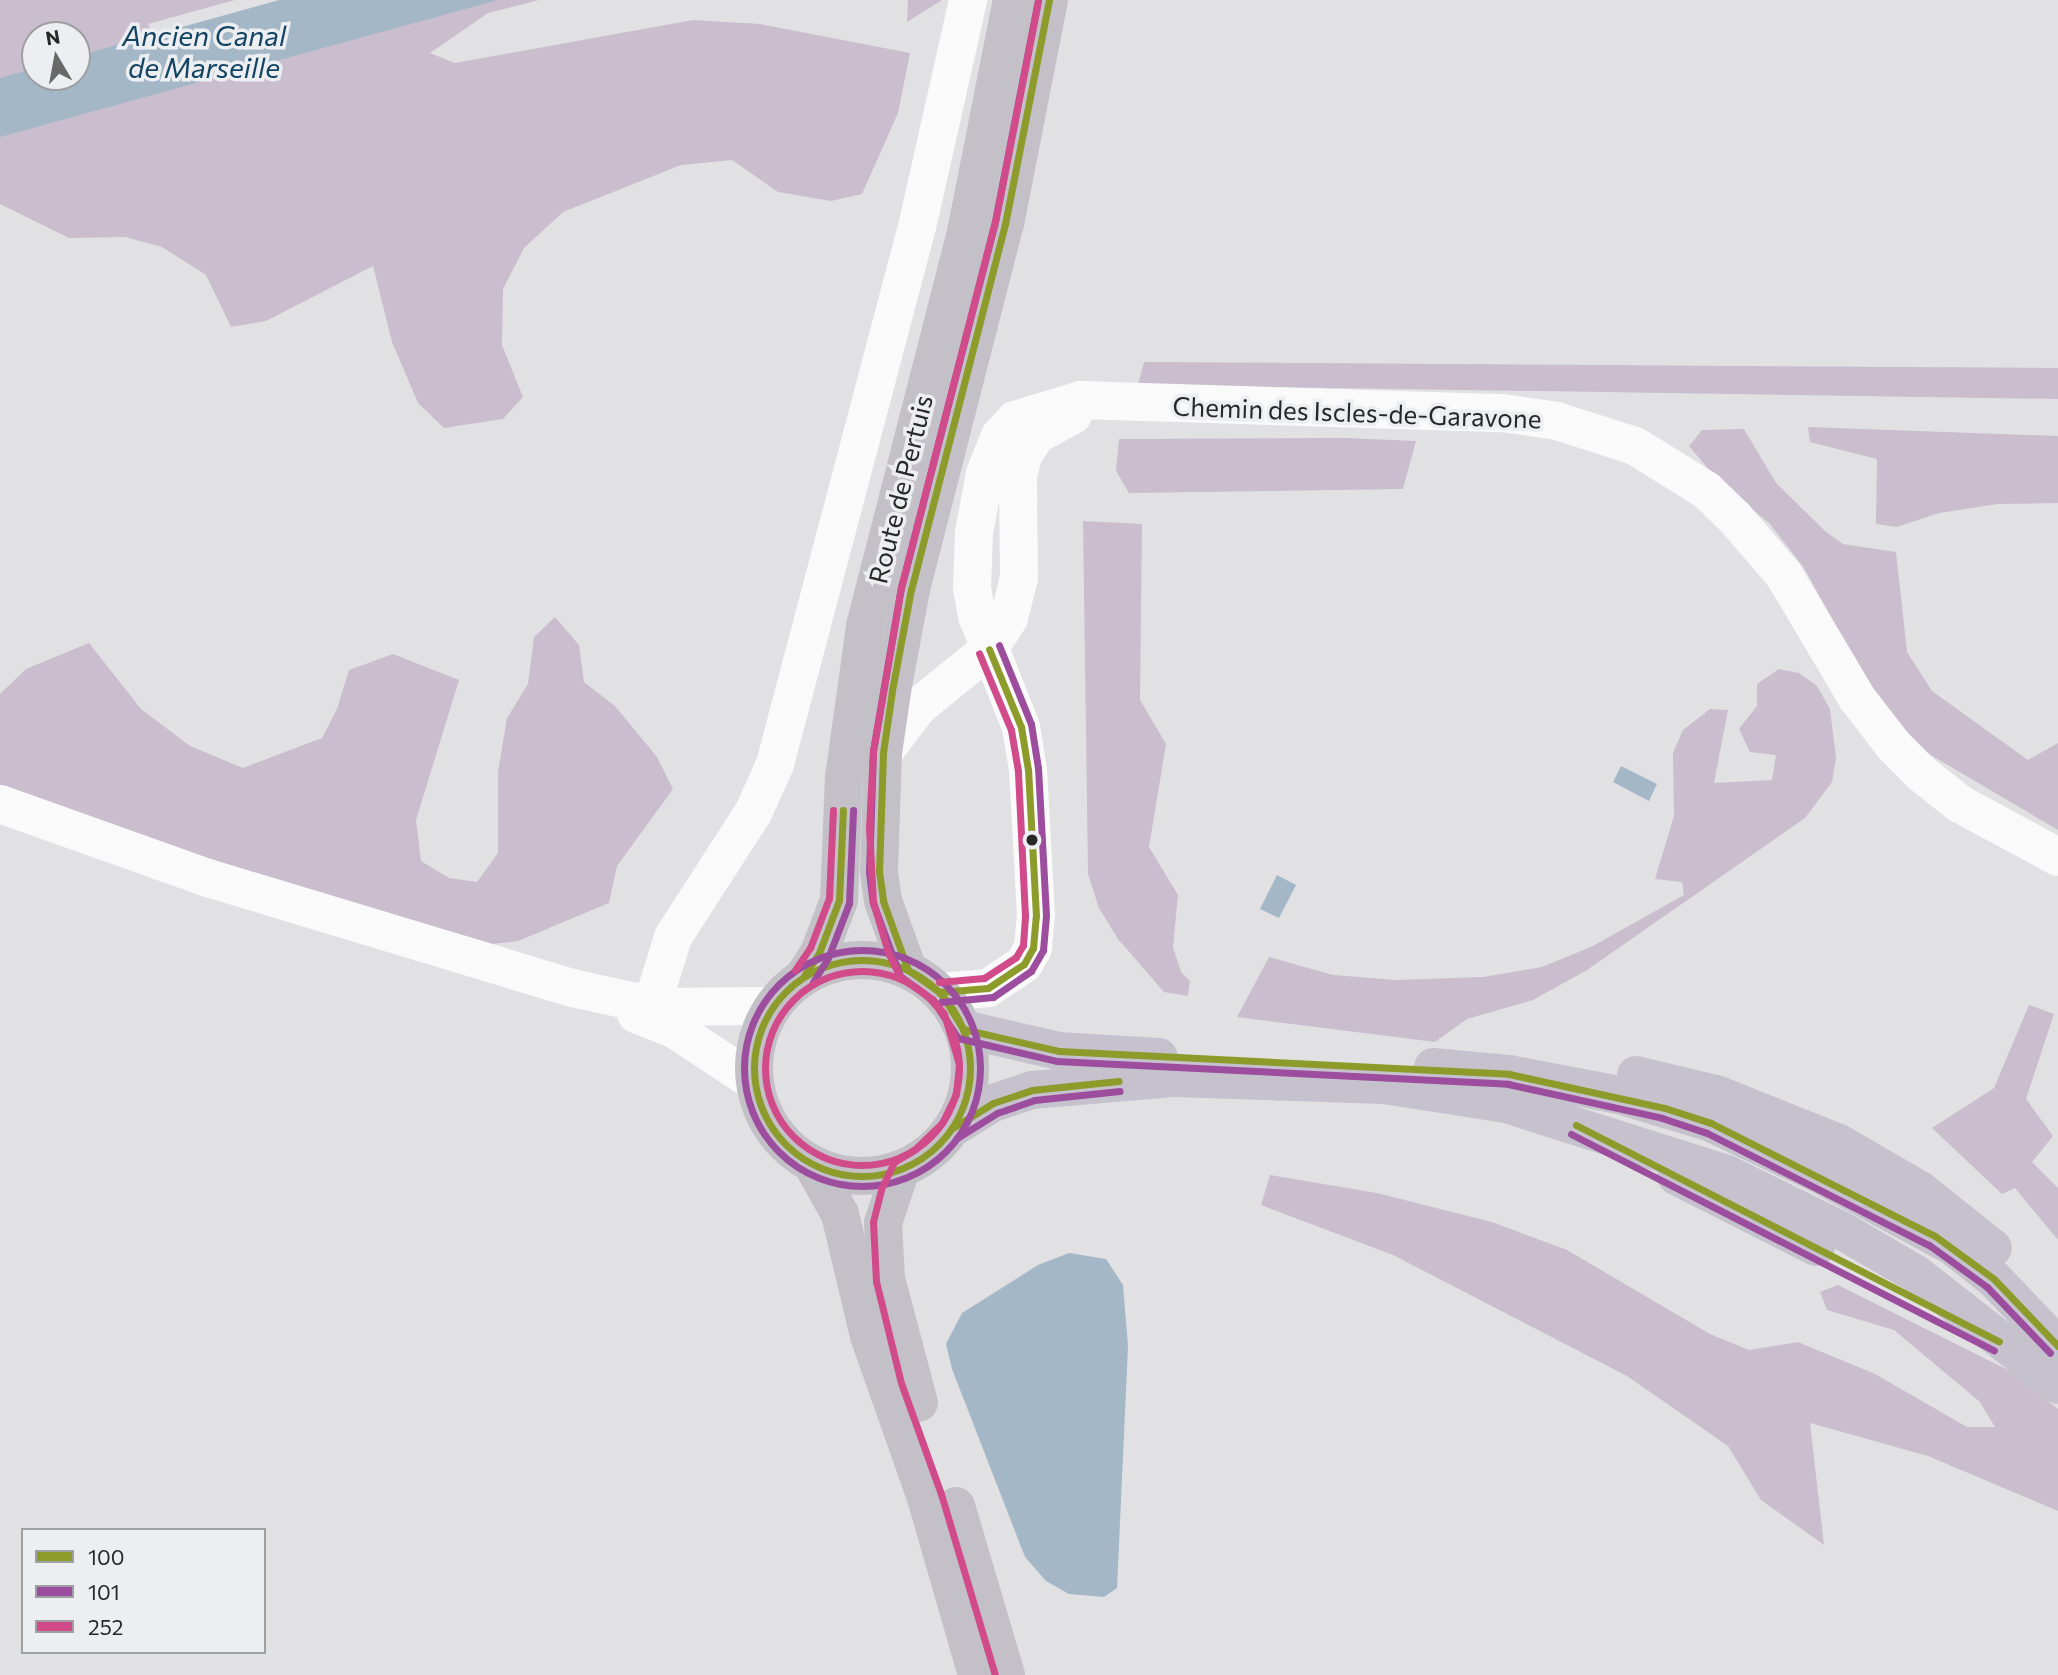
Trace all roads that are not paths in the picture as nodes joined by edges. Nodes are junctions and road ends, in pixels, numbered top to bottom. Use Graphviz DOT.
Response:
graph roads {
  1 [pos="968,0"];
  2 [pos="1012,0"];
  3 [pos="1049,0"];
  4 [pos="989,649"];
  5 [pos="883,753"];
  6 [pos="0,804"];
  7 [pos="2058,857"];
  8 [pos="908,970"];
  9 [pos="804,976"];
  10 [pos="572,988"];
  11 [pos="940,992"];
  12 [pos="652,1005"];
  13 [pos="772,1006"];
  14 [pos="963,1029"];
  15 [pos="1508,1074"];
  16 [pos="754,1082"];
  17 [pos="1586,1090"];
  18 [pos="951,1129"];
  19 [pos="812,1164"];
  20 [pos="901,1169"];
  21 [pos="2058,1310"];
  22 [pos="2058,1346"];
  23 [pos="2058,1357"];
  24 [pos="2058,1384"];
  25 [pos="977,1675"];
  26 [pos="1006,1675"];
  1 -- 12 [label="street"];
  2 -- 9 [label="main road, Route de Pertuis"];
  3 -- 5 [label="main road, Route de Pertuis"];
  4 -- 5 [label="street"];
  4 -- 7 [label="street, Chemin des Iscles-de-Garavone"];
  4 -- 11 [label="street, Chemin des Iscles-de-Garavone"];
  5 -- 8 [label="main road, Route de Pertuis"];
  6 -- 10 [label="street"];
  8 -- 9 [label="main road"];
  8 -- 11 [label="main road"];
  9 -- 13 [label="main road"];
  10 -- 12 [label="street"];
  10 -- 16 [label="street"];
  11 -- 14 [label="main road"];
  12 -- 13 [label="street"];
  13 -- 16 [label="main road"];
  14 -- 15 [label="highway"];
  14 -- 18 [label="main road"];
  15 -- 17 [label="highway"];
  15 -- 21 [label="highway"];
  16 -- 19 [label="main road"];
  17 -- 22 [label="highway"];
  17 -- 23 [label="highway"];
  18 -- 20 [label="main road"];
  18 -- 24 [label="highway"];
  19 -- 20 [label="main road"];
  19 -- 25 [label="main road"];
  20 -- 26 [label="main road"];
}
